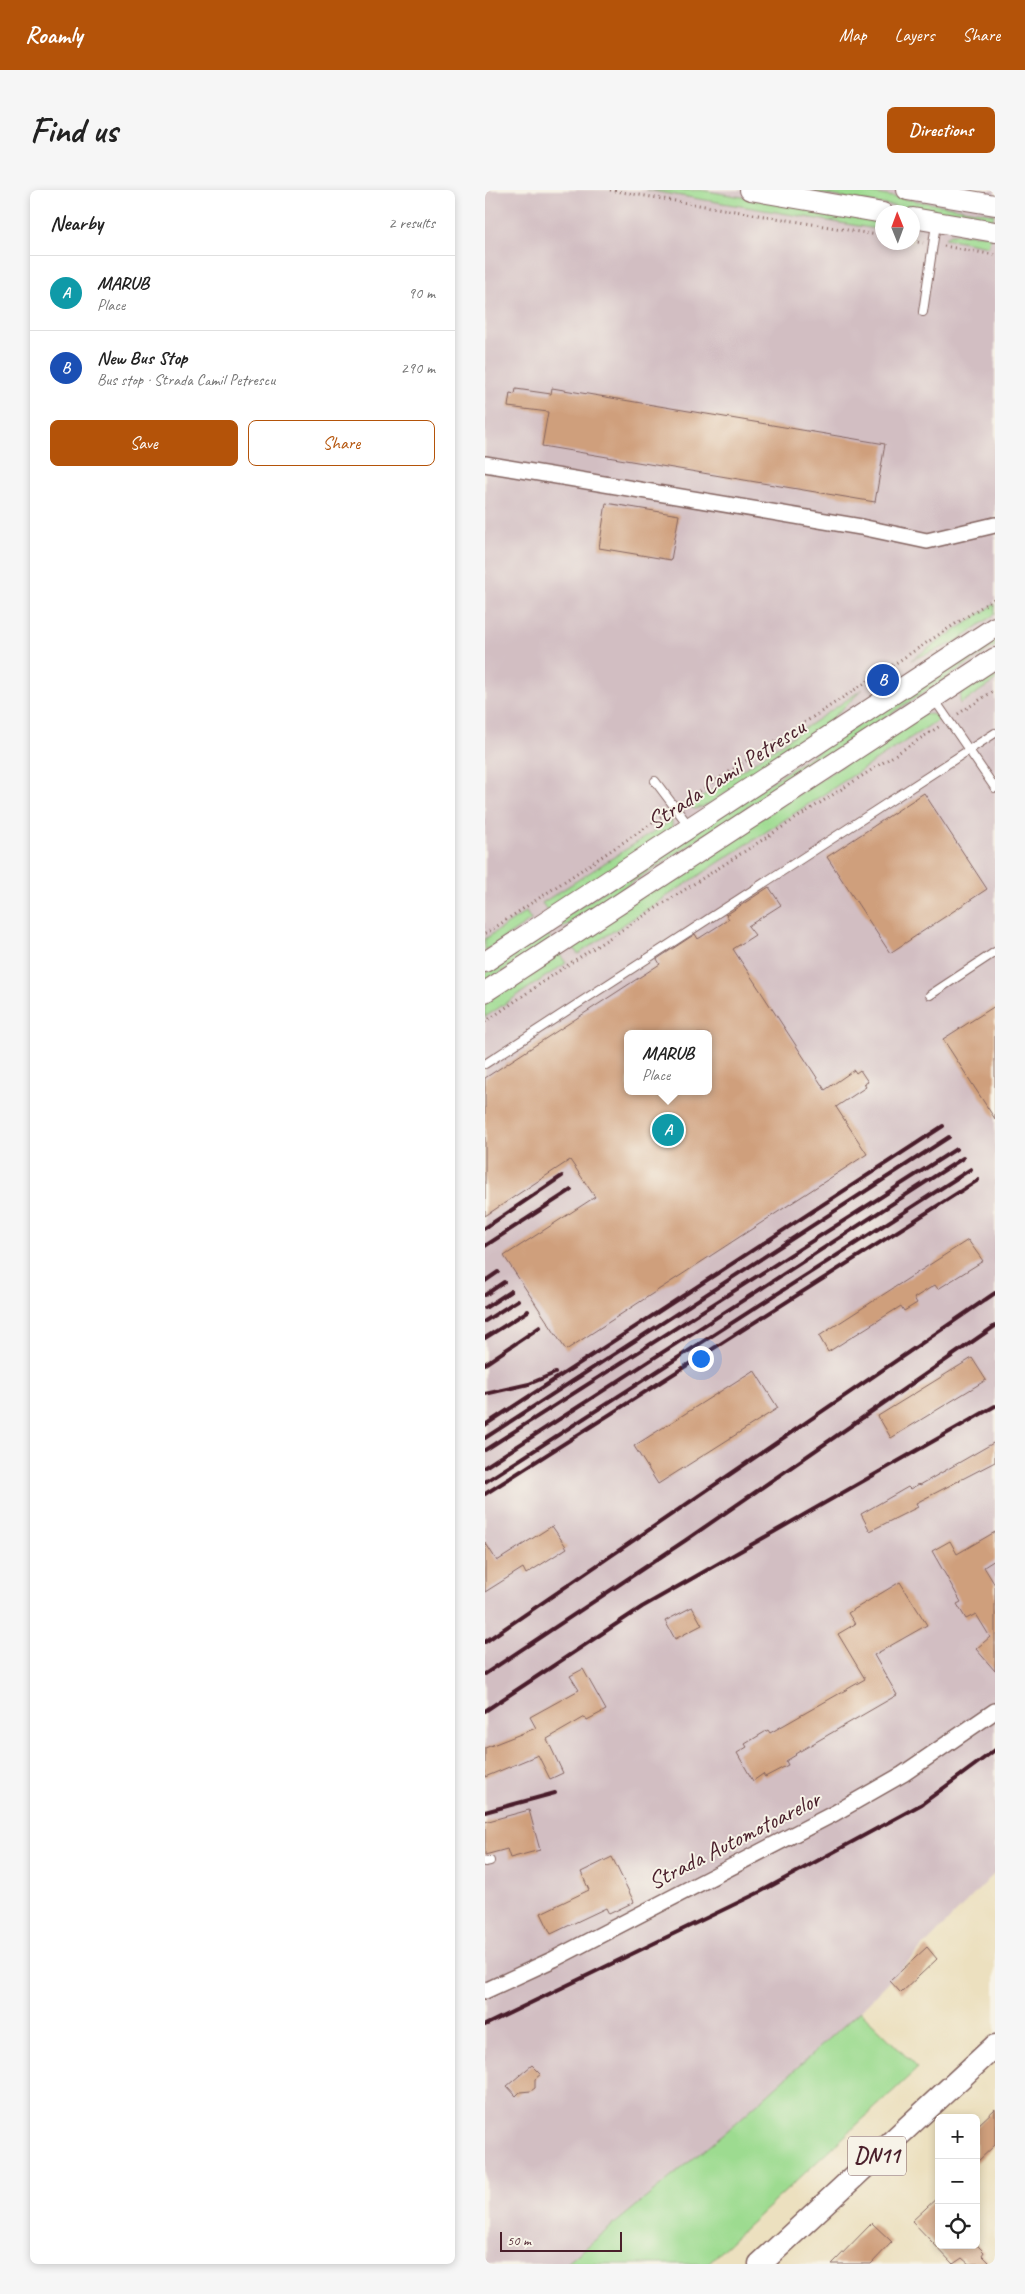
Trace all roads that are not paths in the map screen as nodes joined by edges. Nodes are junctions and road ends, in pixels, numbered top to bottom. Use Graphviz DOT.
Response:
graph roads {
  1 [pos="750,190"];
  2 [pos="907,190"];
  3 [pos="995,205"];
  4 [pos="875,211"];
  5 [pos="920,219"];
  6 [pos="937,222"];
  7 [pos="995,232"];
  8 [pos="923,312"];
  9 [pos="485,464"];
  10 [pos="995,525"];
  11 [pos="995,627"];
  12 [pos="995,658"];
  13 [pos="933,698"];
  14 [pos="995,733"];
  15 [pos="970,750"];
  16 [pos="655,781"];
  17 [pos="995,788"];
  18 [pos="690,828"];
  19 [pos="995,952"];
  20 [pos="485,962"];
  21 [pos="485,992"];
  22 [pos="930,995"];
  23 [pos="485,1064"];
  24 [pos="995,1711"];
  25 [pos="485,1992"];
  26 [pos="995,2046"];
  27 [pos="760,2264"];
  1 -- 4 [label="street"];
  2 -- 3 [label="street"];
  5 -- 6 [label="street"];
  6 -- 7 [label="street"];
  6 -- 8 [label="lane"];
  9 -- 10 [label="street"];
  11 -- 18 [label="street, Strada Camil Petrescu"];
  12 -- 13 [label="street"];
  13 -- 15 [label="lane"];
  13 -- 21 [label="street"];
  14 -- 15 [label="lane"];
  15 -- 17 [label="lane"];
  15 -- 23 [label="lane"];
  16 -- 18 [label="lane"];
  18 -- 20 [label="street, Strada Camil Petrescu"];
  19 -- 22 [label="lane"];
  24 -- 25 [label="street, Strada Automotoarelor"];
  26 -- 27 [label="main road, DN11"];
}
